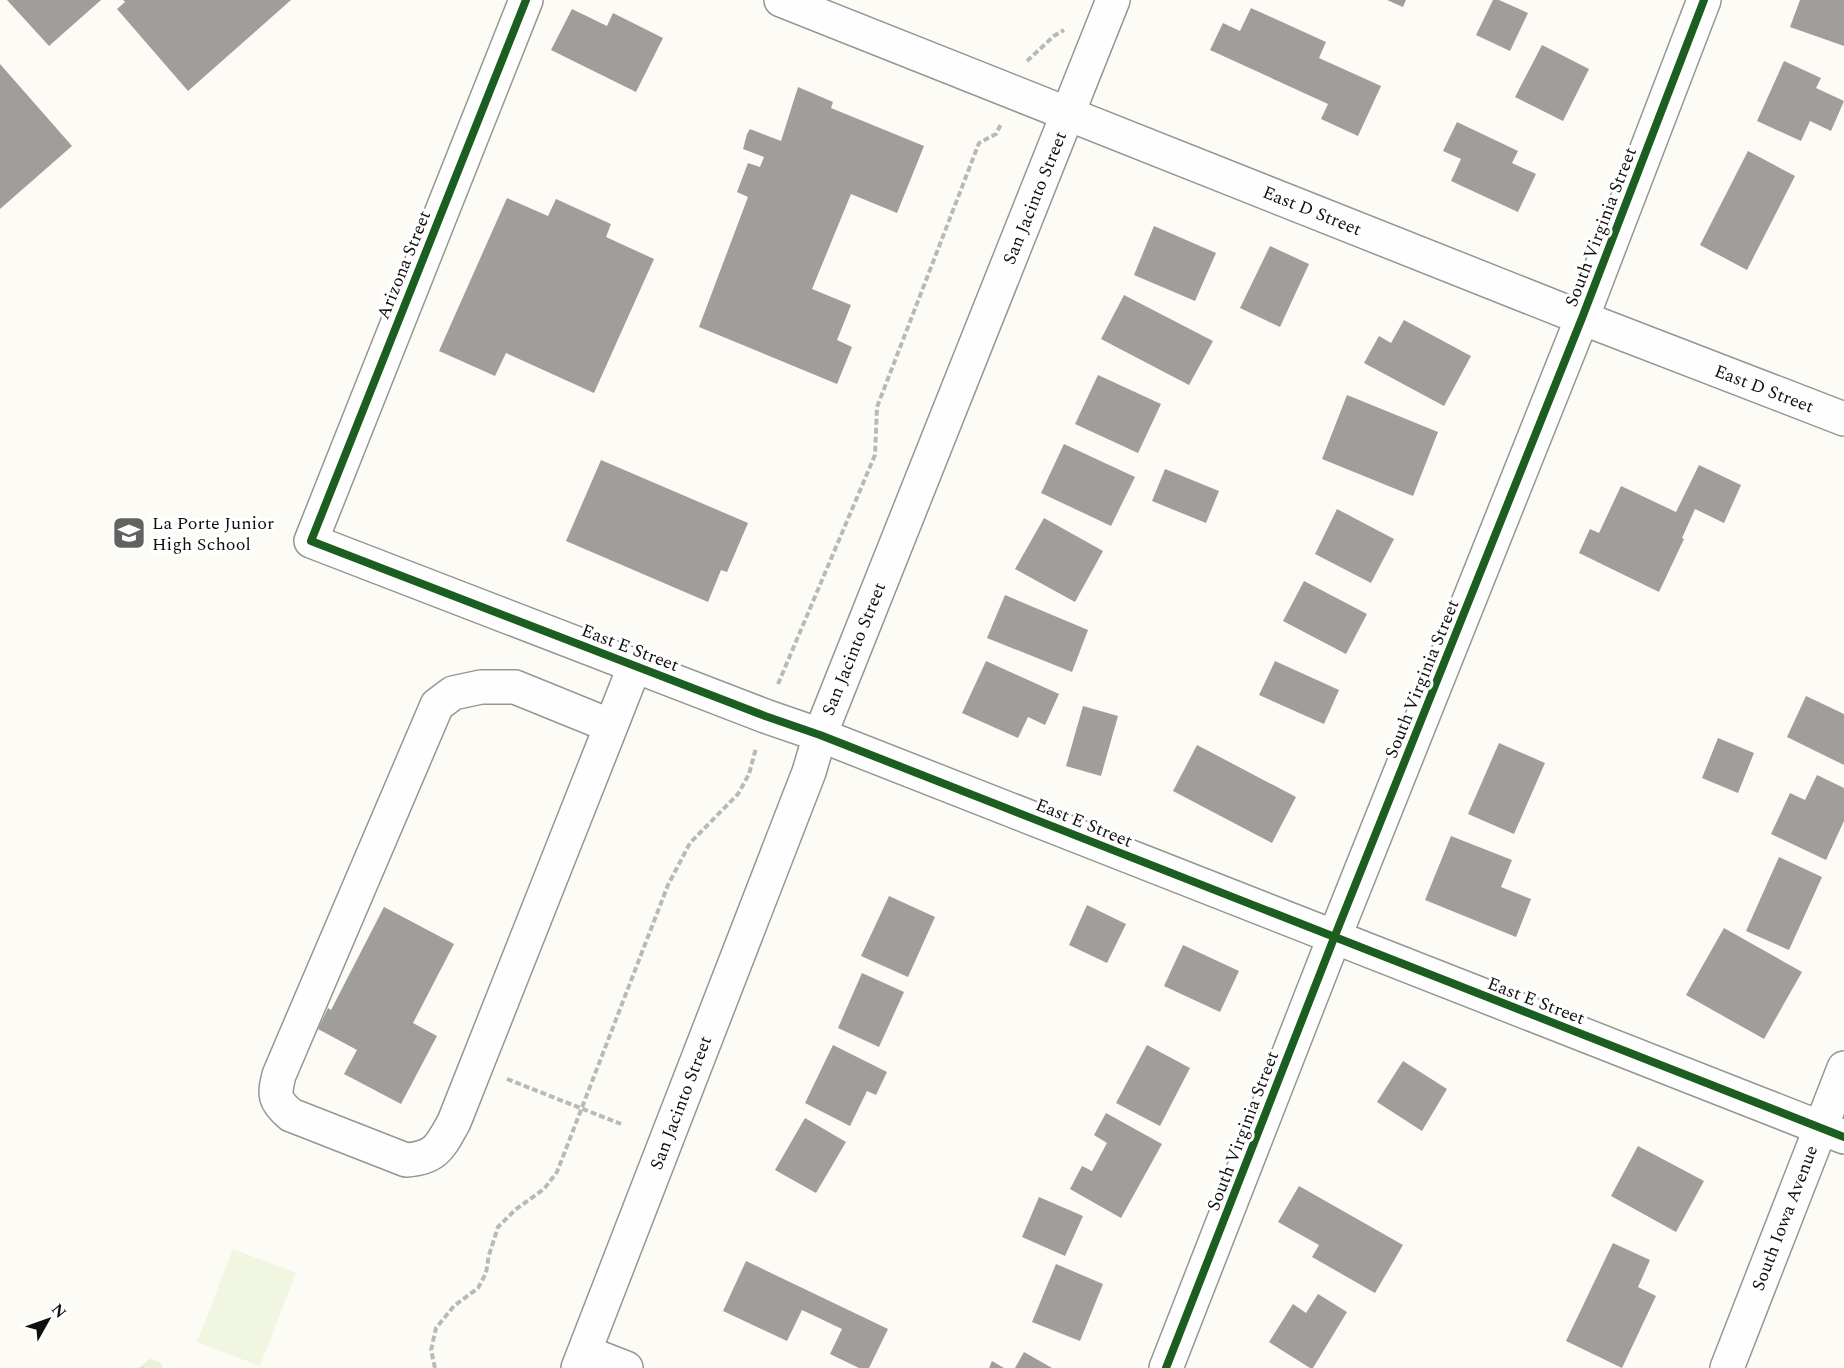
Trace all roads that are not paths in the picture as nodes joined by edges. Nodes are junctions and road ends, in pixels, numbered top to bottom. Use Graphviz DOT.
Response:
graph roads {
  1 [pos="526,0"];
  2 [pos="781,0"];
  3 [pos="1113,0"];
  4 [pos="1704,0"];
  5 [pos="1068,115"];
  6 [pos="1582,318"];
  7 [pos="1844,419"];
  8 [pos="311,541"];
  9 [pos="634,665"];
  10 [pos="611,726"];
  11 [pos="820,735"];
  12 [pos="1334,938"];
  13 [pos="1844,1068"];
  14 [pos="1832,1133"];
  15 [pos="581,1360"];
  16 [pos="626,1368"];
  17 [pos="1166,1368"];
  18 [pos="1727,1368"];
  1 -- 8 [label="street, Arizona Street"];
  2 -- 5 [label="street, East D Street"];
  3 -- 5 [label="street, San Jacinto Street"];
  4 -- 6 [label="street, South Virginia Street"];
  5 -- 6 [label="street, East D Street"];
  5 -- 11 [label="street, San Jacinto Street"];
  6 -- 7 [label="street, East D Street"];
  6 -- 12 [label="street, South Virginia Street"];
  8 -- 9 [label="street, East E Street"];
  9 -- 10 [label="street"];
  9 -- 11 [label="street, East E Street"];
  10 -- 10 [label="street"];
  11 -- 12 [label="street, East E Street"];
  11 -- 15 [label="street, San Jacinto Street"];
  12 -- 14 [label="street, East E Street"];
  12 -- 17 [label="street, South Virginia Street"];
  13 -- 14 [label="street, South Iowa Avenue"];
  14 -- 18 [label="street, South Iowa Avenue"];
  15 -- 16 [label="street"];
}
